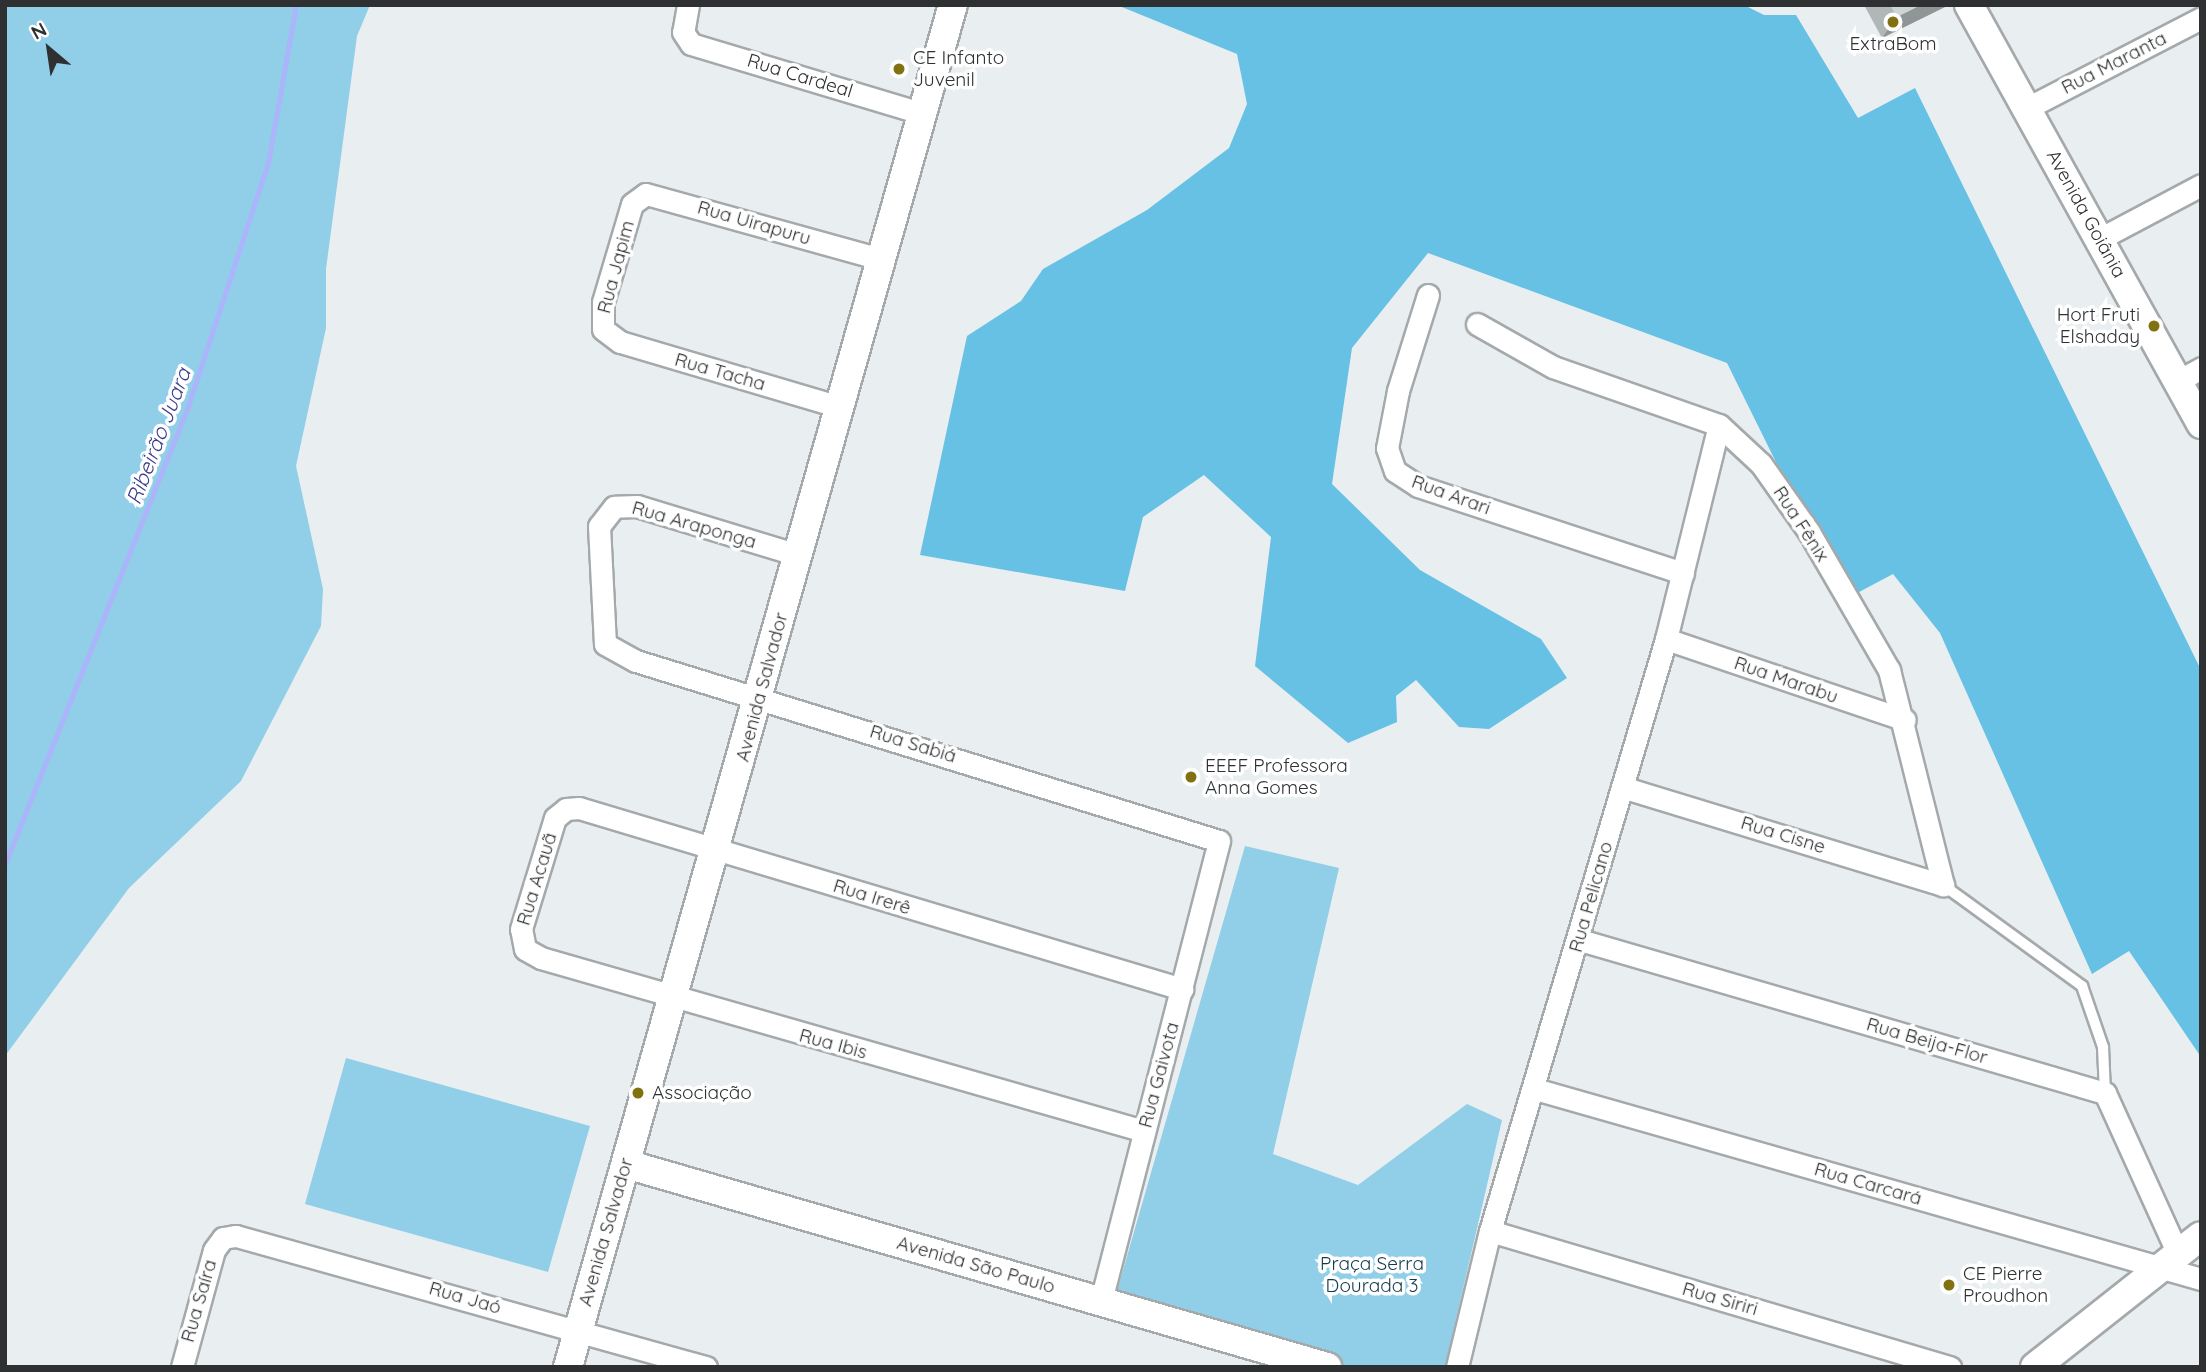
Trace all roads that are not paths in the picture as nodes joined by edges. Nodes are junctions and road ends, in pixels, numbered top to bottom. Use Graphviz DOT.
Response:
graph roads {
  1 [pos="688,5"];
  2 [pos="953,5"];
  3 [pos="1969,5"];
  4 [pos="2201,18"];
  5 [pos="2026,108"];
  6 [pos="921,113"];
  7 [pos="2201,185"];
  8 [pos="632,204"];
  9 [pos="2101,238"];
  10 [pos="877,258"];
  11 [pos="1428,295"];
  12 [pos="1477,324"];
  13 [pos="603,329"];
  14 [pos="2189,375"];
  15 [pos="840,407"];
  16 [pos="2201,424"];
  17 [pos="1719,425"];
  18 [pos="798,555"];
  19 [pos="1683,573"];
  20 [pos="602,638"];
  21 [pos="1666,639"];
  22 [pos="761,698"];
  23 [pos="1905,720"];
  24 [pos="1622,787"];
  25 [pos="562,811"];
  26 [pos="716,850"];
  27 [pos="1222,850"];
  28 [pos="1944,885"];
  29 [pos="1580,940"];
  30 [pos="526,949"];
  31 [pos="1182,989"];
  32 [pos="671,999"];
  33 [pos="1535,1088"];
  34 [pos="2105,1093"];
  35 [pos="1144,1131"];
  36 [pos="626,1164"];
  37 [pos="1490,1231"];
  38 [pos="2201,1236"];
  39 [pos="223,1238"];
  40 [pos="2170,1261"];
  41 [pos="2201,1279"];
  42 [pos="1101,1301"];
  43 [pos="578,1329"];
  44 [pos="1314,1365"];
  45 [pos="182,1367"];
  46 [pos="568,1367"];
  47 [pos="706,1367"];
  48 [pos="1457,1367"];
  49 [pos="1950,1367"];
  50 [pos="2035,1367"];
  1 -- 6 [label="street, Rua Cardeal"];
  2 -- 6 [label="street, Avenida Salvador"];
  3 -- 5 [label="street, Avenida Goiânia"];
  4 -- 5 [label="street, Rua Maranta"];
  5 -- 9 [label="street, Avenida Goiânia"];
  6 -- 10 [label="street, Avenida Salvador"];
  7 -- 9 [label="street"];
  8 -- 10 [label="street, Rua Uirapuru"];
  8 -- 13 [label="street, Rua Japim"];
  9 -- 14 [label="street, Avenida Goiânia"];
  10 -- 15 [label="street, Avenida Salvador"];
  11 -- 19 [label="street, Rua Arari"];
  12 -- 17 [label="street, Rua Fênix"];
  13 -- 15 [label="street, Rua Tacha"];
  14 -- 16 [label="street, Avenida Goiânia"];
  15 -- 18 [label="street, Avenida Salvador"];
  17 -- 19 [label="street, Rua Pelicano"];
  17 -- 23 [label="street, Rua Fênix"];
  18 -- 20 [label="street, Rua Araponga"];
  18 -- 22 [label="street, Avenida Salvador"];
  19 -- 21 [label="street, Rua Pelicano"];
  20 -- 22 [label="street, Rua Sabiá"];
  21 -- 23 [label="street, Rua Marabu"];
  21 -- 24 [label="street, Rua Pelicano"];
  22 -- 26 [label="street, Avenida Salvador"];
  22 -- 27 [label="street, Rua Sabiá"];
  23 -- 28 [label="street, Rua Fênix"];
  24 -- 28 [label="street, Rua Cisne"];
  24 -- 29 [label="street, Rua Pelicano"];
  25 -- 26 [label="street, Rua Irerê"];
  25 -- 30 [label="street, Rua Acauã"];
  26 -- 31 [label="street, Rua Irerê"];
  26 -- 32 [label="street, Avenida Salvador"];
  27 -- 31 [label="street, Rua Gaivota"];
  28 -- 34 [label="lane"];
  29 -- 33 [label="street, Rua Pelicano"];
  29 -- 34 [label="street, Rua Beija-Flor"];
  30 -- 32 [label="street, Rua Ibis"];
  31 -- 35 [label="street, Rua Gaivota"];
  32 -- 35 [label="street, Rua Ibis"];
  32 -- 36 [label="street, Avenida Salvador"];
  33 -- 37 [label="street, Rua Pelicano"];
  33 -- 40 [label="street, Rua Carcará"];
  34 -- 40 [label="street"];
  35 -- 42 [label="street, Rua Gaivota"];
  36 -- 42 [label="street, Avenida São Paulo"];
  36 -- 43 [label="street, Avenida Salvador"];
  37 -- 48 [label="street, Rua Pelicano"];
  37 -- 49 [label="street, Rua Siriri"];
  38 -- 40 [label="street"];
  39 -- 43 [label="street, Rua Jaó"];
  39 -- 45 [label="street, Rua Saíra"];
  40 -- 41 [label="street, Rua Carcará"];
  40 -- 50 [label="street"];
  42 -- 44 [label="street, Avenida São Paulo"];
  43 -- 46 [label="street, Avenida Salvador"];
  43 -- 47 [label="street, Rua Jaó"];
}
